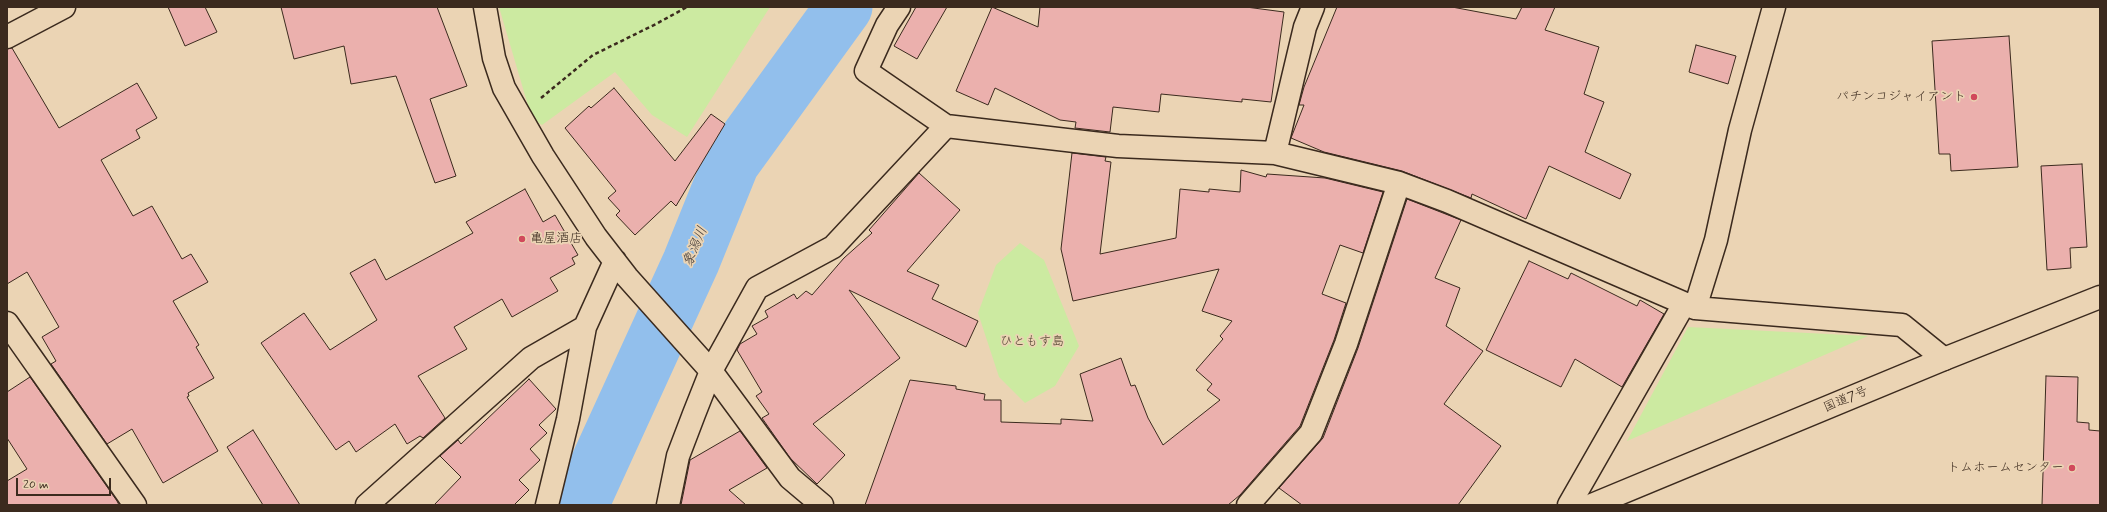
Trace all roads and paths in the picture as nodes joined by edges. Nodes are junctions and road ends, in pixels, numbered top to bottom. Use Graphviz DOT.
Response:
graph roads {
  1 [pos="64,7"];
  2 [pos="485,7"];
  3 [pos="687,7"];
  4 [pos="899,7"];
  5 [pos="1313,7"];
  6 [pos="1774,7"];
  7 [pos="7,37"];
  8 [pos="520,116"];
  9 [pos="946,126"];
  10 [pos="1275,153"];
  11 [pos="1399,183"];
  12 [pos="621,269"];
  13 [pos="2098,299"];
  14 [pos="1689,306"];
  15 [pos="7,323"];
  16 [pos="585,327"];
  17 [pos="1944,359"];
  18 [pos="711,371"];
  19 [pos="135,505"];
  20 [pos="367,505"];
  21 [pos="547,505"];
  22 [pos="668,505"];
  23 [pos="822,505"];
  24 [pos="1248,505"];
  25 [pos="1569,505"];
  26 [pos="1592,505"];
  1 -- 7 [label="main road"];
  2 -- 8 [label="main road"];
  3 -- 8 [label="path"];
  4 -- 9 [label="main road"];
  5 -- 10 [label="main road"];
  6 -- 14 [label="main road"];
  8 -- 12 [label="main road"];
  9 -- 10 [label="main road"];
  9 -- 18 [label="main road"];
  10 -- 11 [label="main road"];
  11 -- 14 [label="main road"];
  11 -- 24 [label="main road"];
  12 -- 16 [label="main road"];
  12 -- 18 [label="main road"];
  13 -- 17 [label="main road, 国道7号"];
  14 -- 17 [label="main road"];
  14 -- 25 [label="main road"];
  15 -- 19 [label="main road"];
  16 -- 20 [label="main road"];
  16 -- 21 [label="main road"];
  17 -- 26 [label="main road, 国道7号"];
  18 -- 22 [label="main road"];
  18 -- 23 [label="main road"];
}
